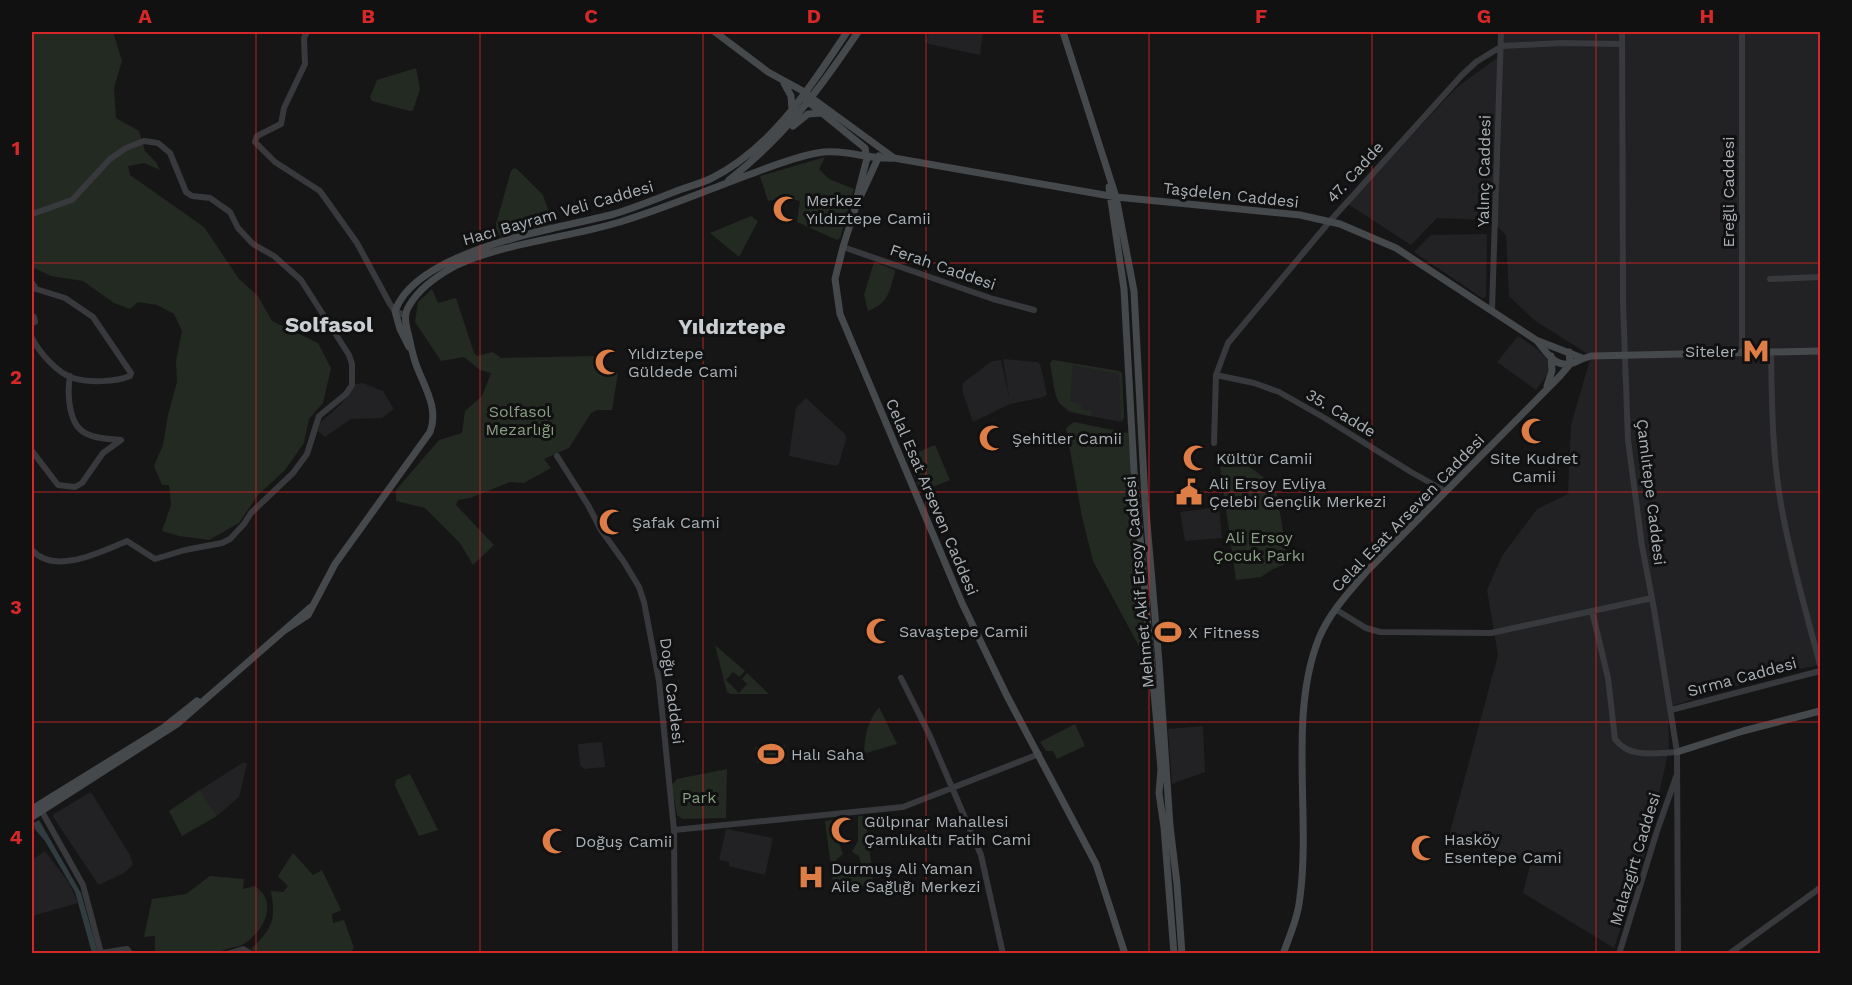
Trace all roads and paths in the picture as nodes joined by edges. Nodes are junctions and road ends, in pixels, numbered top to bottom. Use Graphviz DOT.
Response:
graph roads {
  1 [pos="307,32"];
  2 [pos="715,32"];
  3 [pos="847,32"];
  4 [pos="858,32"];
  5 [pos="1063,32"];
  6 [pos="1501,32"];
  7 [pos="1622,32"];
  8 [pos="1742,32"];
  9 [pos="1622,44"];
  10 [pos="1502,46"];
  11 [pos="782,81"];
  12 [pos="807,97"];
  13 [pos="792,110"];
  14 [pos="823,113"];
  15 [pos="775,141"];
  16 [pos="879,148"];
  17 [pos="867,156"];
  18 [pos="894,158"];
  19 [pos="878,159"];
  20 [pos="724,183"];
  21 [pos="1113,196"];
  22 [pos="856,206"];
  23 [pos="32,214"];
  24 [pos="1330,221"];
  25 [pos="843,247"];
  26 [pos="1821,277"];
  27 [pos="1770,279"];
  28 [pos="32,284"];
  29 [pos="1034,310"];
  30 [pos="1492,310"];
  31 [pos="394,311"];
  32 [pos="32,316"];
  33 [pos="406,316"];
  34 [pos="32,323"];
  35 [pos="32,338"];
  36 [pos="1536,340"];
  37 [pos="1558,348"];
  38 [pos="1821,351"];
  39 [pos="412,352"];
  40 [pos="1569,352"];
  41 [pos="1771,352"];
  42 [pos="1742,353"];
  43 [pos="1624,355"];
  44 [pos="1582,358"];
  45 [pos="1551,359"];
  46 [pos="1570,364"];
  47 [pos="1216,375"];
  48 [pos="70,376"];
  49 [pos="1546,389"];
  50 [pos="1214,442"];
  51 [pos="32,451"];
  52 [pos="557,456"];
  53 [pos="1445,491"];
  54 [pos="32,550"];
  55 [pos="1652,598"];
  56 [pos="1335,609"];
  57 [pos="1592,611"];
  58 [pos="1821,665"];
  59 [pos="1821,671"];
  60 [pos="901,678"];
  61 [pos="1671,711"];
  62 [pos="1821,711"];
  63 [pos="1677,752"];
  64 [pos="1039,754"];
  65 [pos="1677,773"];
  66 [pos="952,787"];
  67 [pos="35,811"];
  68 [pos="674,830"];
  69 [pos="1821,888"];
  70 [pos="1123,953"];
  71 [pos="130,954"];
  72 [pos="227,954"];
  73 [pos="252,954"];
  74 [pos="675,954"];
  75 [pos="1003,954"];
  76 [pos="1174,954"];
  77 [pos="1182,954"];
  78 [pos="1283,954"];
  79 [pos="1619,954"];
  80 [pos="1678,954"];
  81 [pos="1729,954"];
  1 -- 31 [label="street"];
  2 -- 11 [label="main road"];
  3 -- 12 [label="main road"];
  4 -- 12 [label="main road"];
  5 -- 21 [label="main road, Mehmet Akif Ersoy Caddesi"];
  6 -- 10 [label="street, Yalınç Caddesi"];
  7 -- 9 [label="street, Çamlıtepe Caddesi"];
  8 -- 42 [label="street, Ereğli Caddesi"];
  9 -- 10 [label="street, 47. Cadde"];
  9 -- 43 [label="street, Çamlıtepe Caddesi"];
  10 -- 24 [label="street, 47. Cadde"];
  10 -- 30 [label="street, Yalınç Caddesi"];
  11 -- 12 [label="main road"];
  11 -- 13 [label="main road"];
  12 -- 13 [label="main road, Hacı Bayram Veli Caddesi"];
  12 -- 14 [label="main road"];
  12 -- 15 [label="main road"];
  12 -- 16 [label="main road"];
  13 -- 31 [label="main road, Hacı Bayram Veli Caddesi"];
  14 -- 15 [label="main road"];
  14 -- 17 [label="main road"];
  15 -- 20 [label="main road"];
  16 -- 17 [label="main road"];
  16 -- 18 [label="main road"];
  16 -- 19 [label="main road"];
  17 -- 19 [label="main road"];
  17 -- 20 [label="main road"];
  17 -- 22 [label="main road"];
  18 -- 19 [label="main road"];
  18 -- 21 [label="main road, Taşdelen Caddesi"];
  19 -- 22 [label="main road"];
  20 -- 33 [label="main road"];
  21 -- 24 [label="main road, Taşdelen Caddesi"];
  21 -- 76 [label="main road, Mehmet Akif Ersoy Caddesi"];
  21 -- 77 [label="main road, Mehmet Akif Ersoy Caddesi"];
  22 -- 25 [label="main road, Celal Esat Arseven Caddesi"];
  23 -- 54 [label="street"];
  24 -- 30 [label="main road, Taşdelen Caddesi"];
  24 -- 47 [label="street, 47. Cadde"];
  25 -- 29 [label="street, Ferah Caddesi"];
  25 -- 64 [label="main road, Celal Esat Arseven Caddesi"];
  26 -- 27 [label="street"];
  28 -- 48 [label="street"];
  30 -- 36 [label="main road, Taşdelen Caddesi"];
  31 -- 33 [label="street"];
  31 -- 39 [label="main road"];
  32 -- 34 [label="street"];
  33 -- 39 [label="main road"];
  35 -- 48 [label="street"];
  36 -- 37 [label="main road"];
  36 -- 45 [label="main road"];
  37 -- 40 [label="main road"];
  37 -- 45 [label="main road"];
  38 -- 41 [label="main road"];
  39 -- 67 [label="main road"];
  40 -- 44 [label="main road"];
  40 -- 46 [label="main road"];
  41 -- 42 [label="main road"];
  41 -- 58 [label="street"];
  42 -- 43 [label="main road"];
  43 -- 44 [label="main road"];
  43 -- 55 [label="street, Çamlıtepe Caddesi"];
  44 -- 46 [label="main road, Celal Esat Arseven Caddesi"];
  45 -- 46 [label="main road"];
  45 -- 49 [label="main road"];
  46 -- 49 [label="main road, Celal Esat Arseven Caddesi"];
  47 -- 50 [label="street, 47. Cadde"];
  47 -- 53 [label="street, 35. Cadde"];
  48 -- 51 [label="street"];
  49 -- 53 [label="main road, Celal Esat Arseven Caddesi"];
  52 -- 68 [label="street, Doğu Caddesi"];
  53 -- 56 [label="main road, Celal Esat Arseven Caddesi"];
  55 -- 57 [label="street"];
  55 -- 61 [label="street, Çamlıtepe Caddesi"];
  56 -- 57 [label="street"];
  56 -- 78 [label="main road, Celal Esat Arseven Caddesi"];
  57 -- 63 [label="street"];
  59 -- 61 [label="street, Sırma Caddesi"];
  60 -- 66 [label="street"];
  61 -- 63 [label="street, Çamlıtepe Caddesi"];
  62 -- 63 [label="main road"];
  63 -- 65 [label="street, Çamlıtepe Caddesi"];
  64 -- 66 [label="street"];
  64 -- 70 [label="main road, Celal Esat Arseven Caddesi"];
  65 -- 79 [label="street, Malazgirt Caddesi"];
  65 -- 80 [label="street, Çamlıtepe Caddesi"];
  66 -- 68 [label="street"];
  66 -- 75 [label="street"];
  67 -- 71 [label="street"];
  68 -- 74 [label="street, Doğu Caddesi"];
  69 -- 81 [label="street"];
  72 -- 73 [label="street"];
}
